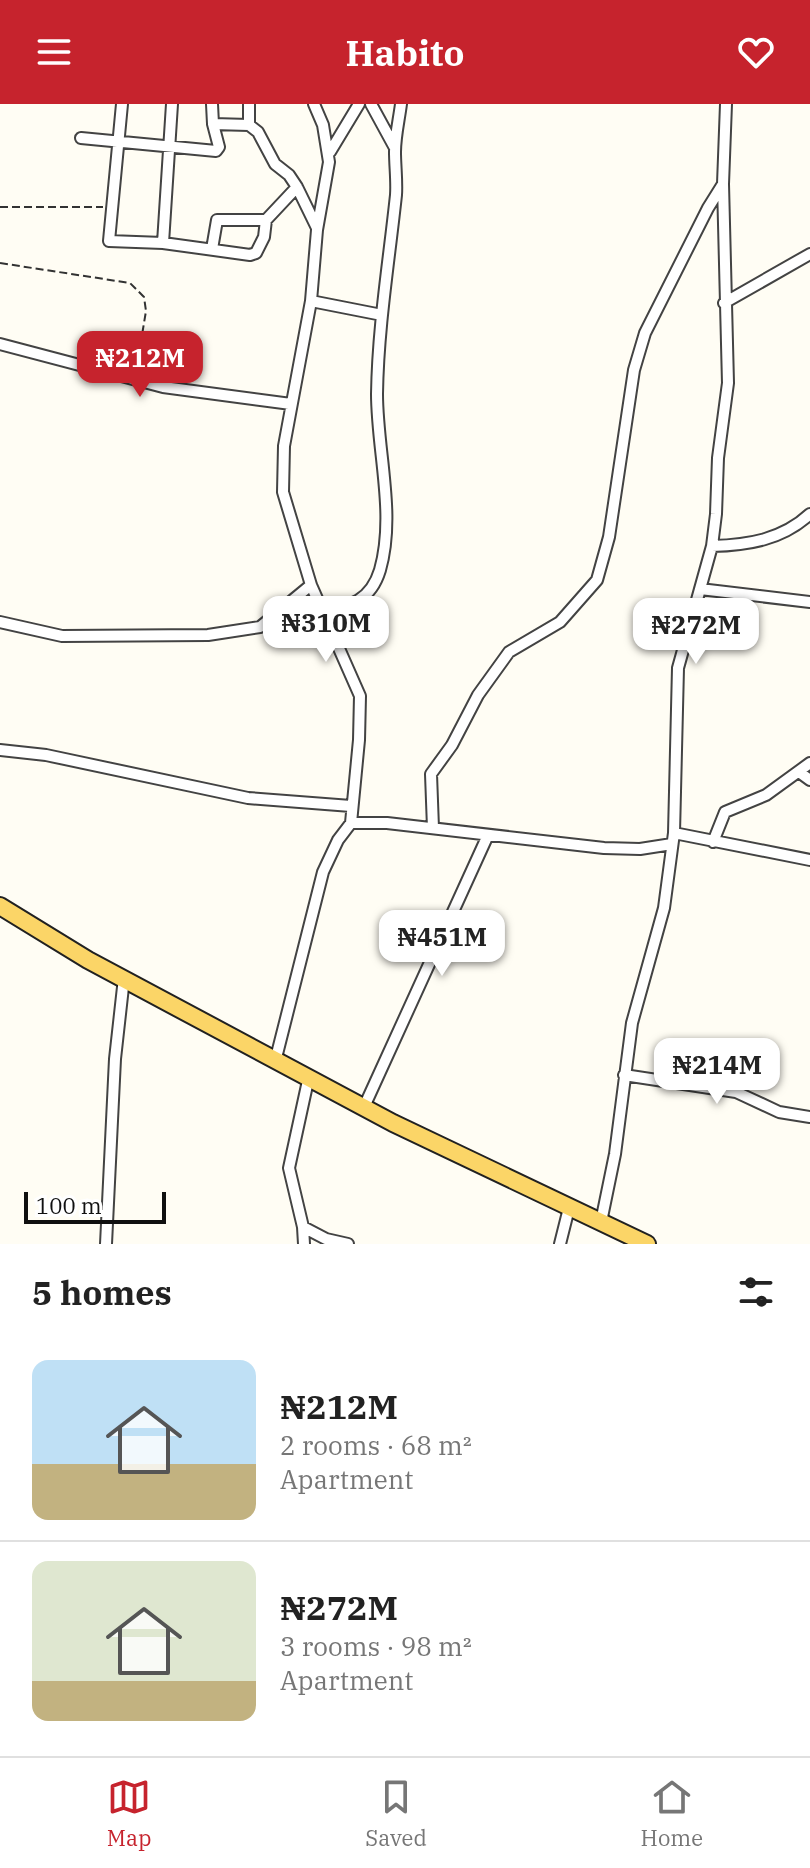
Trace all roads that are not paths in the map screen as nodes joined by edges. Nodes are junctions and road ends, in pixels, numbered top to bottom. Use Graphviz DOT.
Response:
graph roads {
  1 [pos="122,104"];
  2 [pos="172,104"];
  3 [pos="212,104"];
  4 [pos="249,104"];
  5 [pos="314,104"];
  6 [pos="359,104"];
  7 [pos="371,104"];
  8 [pos="401,104"];
  9 [pos="726,104"];
  10 [pos="213,124"];
  11 [pos="249,125"];
  12 [pos="81,138"];
  13 [pos="120,143"];
  14 [pos="169,148"];
  15 [pos="395,148"];
  16 [pos="330,152"];
  17 [pos="723,184"];
  18 [pos="297,187"];
  19 [pos="266,220"];
  20 [pos="317,230"];
  21 [pos="163,243"];
  22 [pos="212,249"];
  23 [pos="810,254"];
  24 [pos="311,301"];
  25 [pos="724,303"];
  26 [pos="382,315"];
  27 [pos="0,344"];
  28 [pos="291,404"];
  29 [pos="810,514"];
  30 [pos="712,546"];
  31 [pos="311,585"];
  32 [pos="700,589"];
  33 [pos="810,602"];
  34 [pos="321,610"];
  35 [pos="0,622"];
  36 [pos="0,750"];
  37 [pos="810,763"];
  38 [pos="799,772"];
  39 [pos="810,780"];
  40 [pos="351,806"];
  41 [pos="351,823"];
  42 [pos="433,828"];
  43 [pos="488,835"];
  44 [pos="673,838"];
  45 [pos="713,842"];
  46 [pos="810,860"];
  47 [pos="0,906"];
  48 [pos="124,978"];
  49 [pos="276,1058"];
  50 [pos="624,1075"];
  51 [pos="309,1076"];
  52 [pos="364,1107"];
  53 [pos="810,1117"];
  54 [pos="569,1208"];
  55 [pos="601,1222"];
  56 [pos="303,1227"];
  57 [pos="106,1244"];
  58 [pos="304,1244"];
  59 [pos="348,1244"];
  60 [pos="560,1244"];
  61 [pos="645,1244"];
  1 -- 13 [label="street"];
  2 -- 14 [label="street"];
  3 -- 10 [label="street"];
  4 -- 11 [label="street"];
  5 -- 16 [label="street"];
  6 -- 16 [label="street"];
  7 -- 15 [label="street"];
  8 -- 15 [label="street"];
  9 -- 17 [label="street"];
  10 -- 11 [label="street"];
  10 -- 14 [label="street"];
  11 -- 18 [label="street"];
  12 -- 13 [label="street"];
  13 -- 14 [label="street"];
  13 -- 21 [label="street"];
  14 -- 21 [label="street"];
  15 -- 26 [label="street"];
  16 -- 20 [label="street"];
  17 -- 25 [label="street"];
  17 -- 42 [label="street"];
  18 -- 19 [label="street"];
  18 -- 20 [label="street"];
  19 -- 22 [label="street"];
  19 -- 22 [label="street"];
  20 -- 24 [label="street"];
  21 -- 22 [label="street"];
  23 -- 25 [label="street"];
  24 -- 26 [label="street"];
  24 -- 28 [label="street"];
  25 -- 30 [label="street"];
  26 -- 34 [label="street"];
  27 -- 28 [label="street"];
  28 -- 31 [label="street"];
  29 -- 30 [label="street"];
  30 -- 32 [label="street"];
  31 -- 34 [label="street"];
  31 -- 35 [label="street"];
  32 -- 33 [label="street"];
  32 -- 44 [label="street"];
  34 -- 40 [label="street"];
  36 -- 40 [label="street"];
  37 -- 38 [label="street"];
  38 -- 39 [label="street"];
  38 -- 45 [label="street"];
  40 -- 41 [label="street"];
  41 -- 42 [label="street"];
  41 -- 49 [label="street"];
  42 -- 43 [label="street"];
  43 -- 44 [label="street"];
  43 -- 52 [label="street"];
  44 -- 45 [label="street"];
  44 -- 50 [label="street"];
  45 -- 46 [label="street"];
  47 -- 48 [label="main road"];
  48 -- 49 [label="main road"];
  48 -- 57 [label="street"];
  49 -- 51 [label="main road"];
  50 -- 53 [label="street"];
  50 -- 55 [label="street"];
  51 -- 52 [label="main road"];
  51 -- 56 [label="street"];
  52 -- 54 [label="main road"];
  54 -- 55 [label="main road"];
  54 -- 60 [label="street"];
  55 -- 61 [label="main road"];
  56 -- 58 [label="street"];
  56 -- 59 [label="street"];
}
